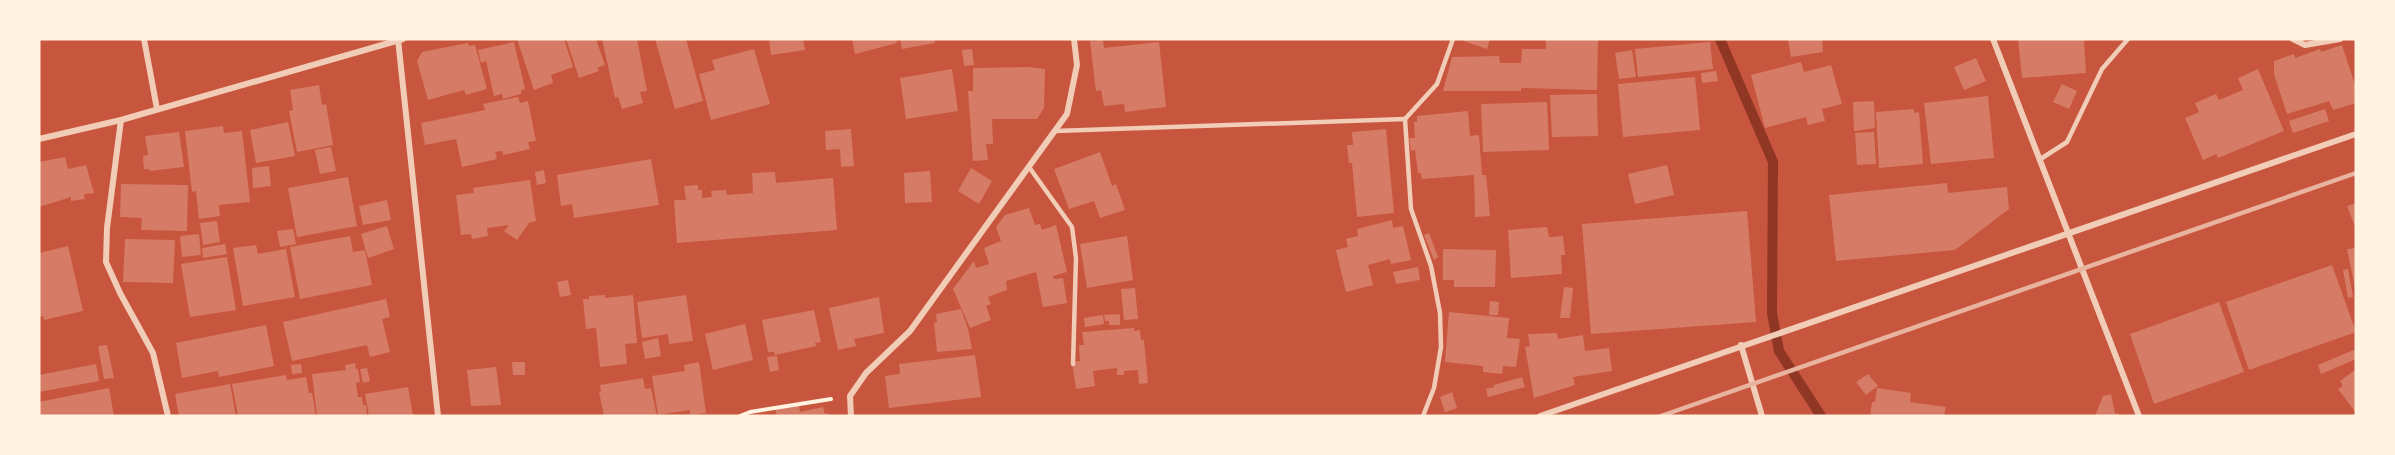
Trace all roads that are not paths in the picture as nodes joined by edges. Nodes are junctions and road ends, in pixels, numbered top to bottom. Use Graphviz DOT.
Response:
graph roads {
  1 [pos="144,39"];
  2 [pos="1074,39"];
  3 [pos="1453,39"];
  4 [pos="1993,39"];
  5 [pos="2128,39"];
  6 [pos="2293,39"];
  7 [pos="2340,39"];
  8 [pos="400,40"];
  9 [pos="157,110"];
  10 [pos="1405,119"];
  11 [pos="121,120"];
  12 [pos="1055,130"];
  13 [pos="2356,134"];
  14 [pos="39,139"];
  15 [pos="2039,160"];
  16 [pos="1029,167"];
  17 [pos="2068,235"];
  18 [pos="1741,345"];
  19 [pos="1073,364"];
  20 [pos="168,416"];
  21 [pos="438,416"];
  22 [pos="851,416"];
  23 [pos="1423,416"];
  24 [pos="1540,416"];
  25 [pos="1762,416"];
  26 [pos="2139,416"];
  1 -- 9 [label="street"];
  2 -- 12 [label="street"];
  3 -- 10 [label="lane"];
  4 -- 15 [label="street"];
  5 -- 15 [label="lane"];
  6 -- 7 [label="street"];
  8 -- 9 [label="street"];
  8 -- 21 [label="street"];
  9 -- 11 [label="street"];
  10 -- 12 [label="lane"];
  10 -- 23 [label="lane"];
  11 -- 14 [label="street"];
  11 -- 20 [label="street"];
  12 -- 16 [label="street"];
  13 -- 17 [label="street"];
  15 -- 17 [label="street"];
  16 -- 19 [label="lane"];
  16 -- 22 [label="street"];
  17 -- 18 [label="street"];
  17 -- 26 [label="street"];
  18 -- 24 [label="street"];
  18 -- 25 [label="street"];
}
